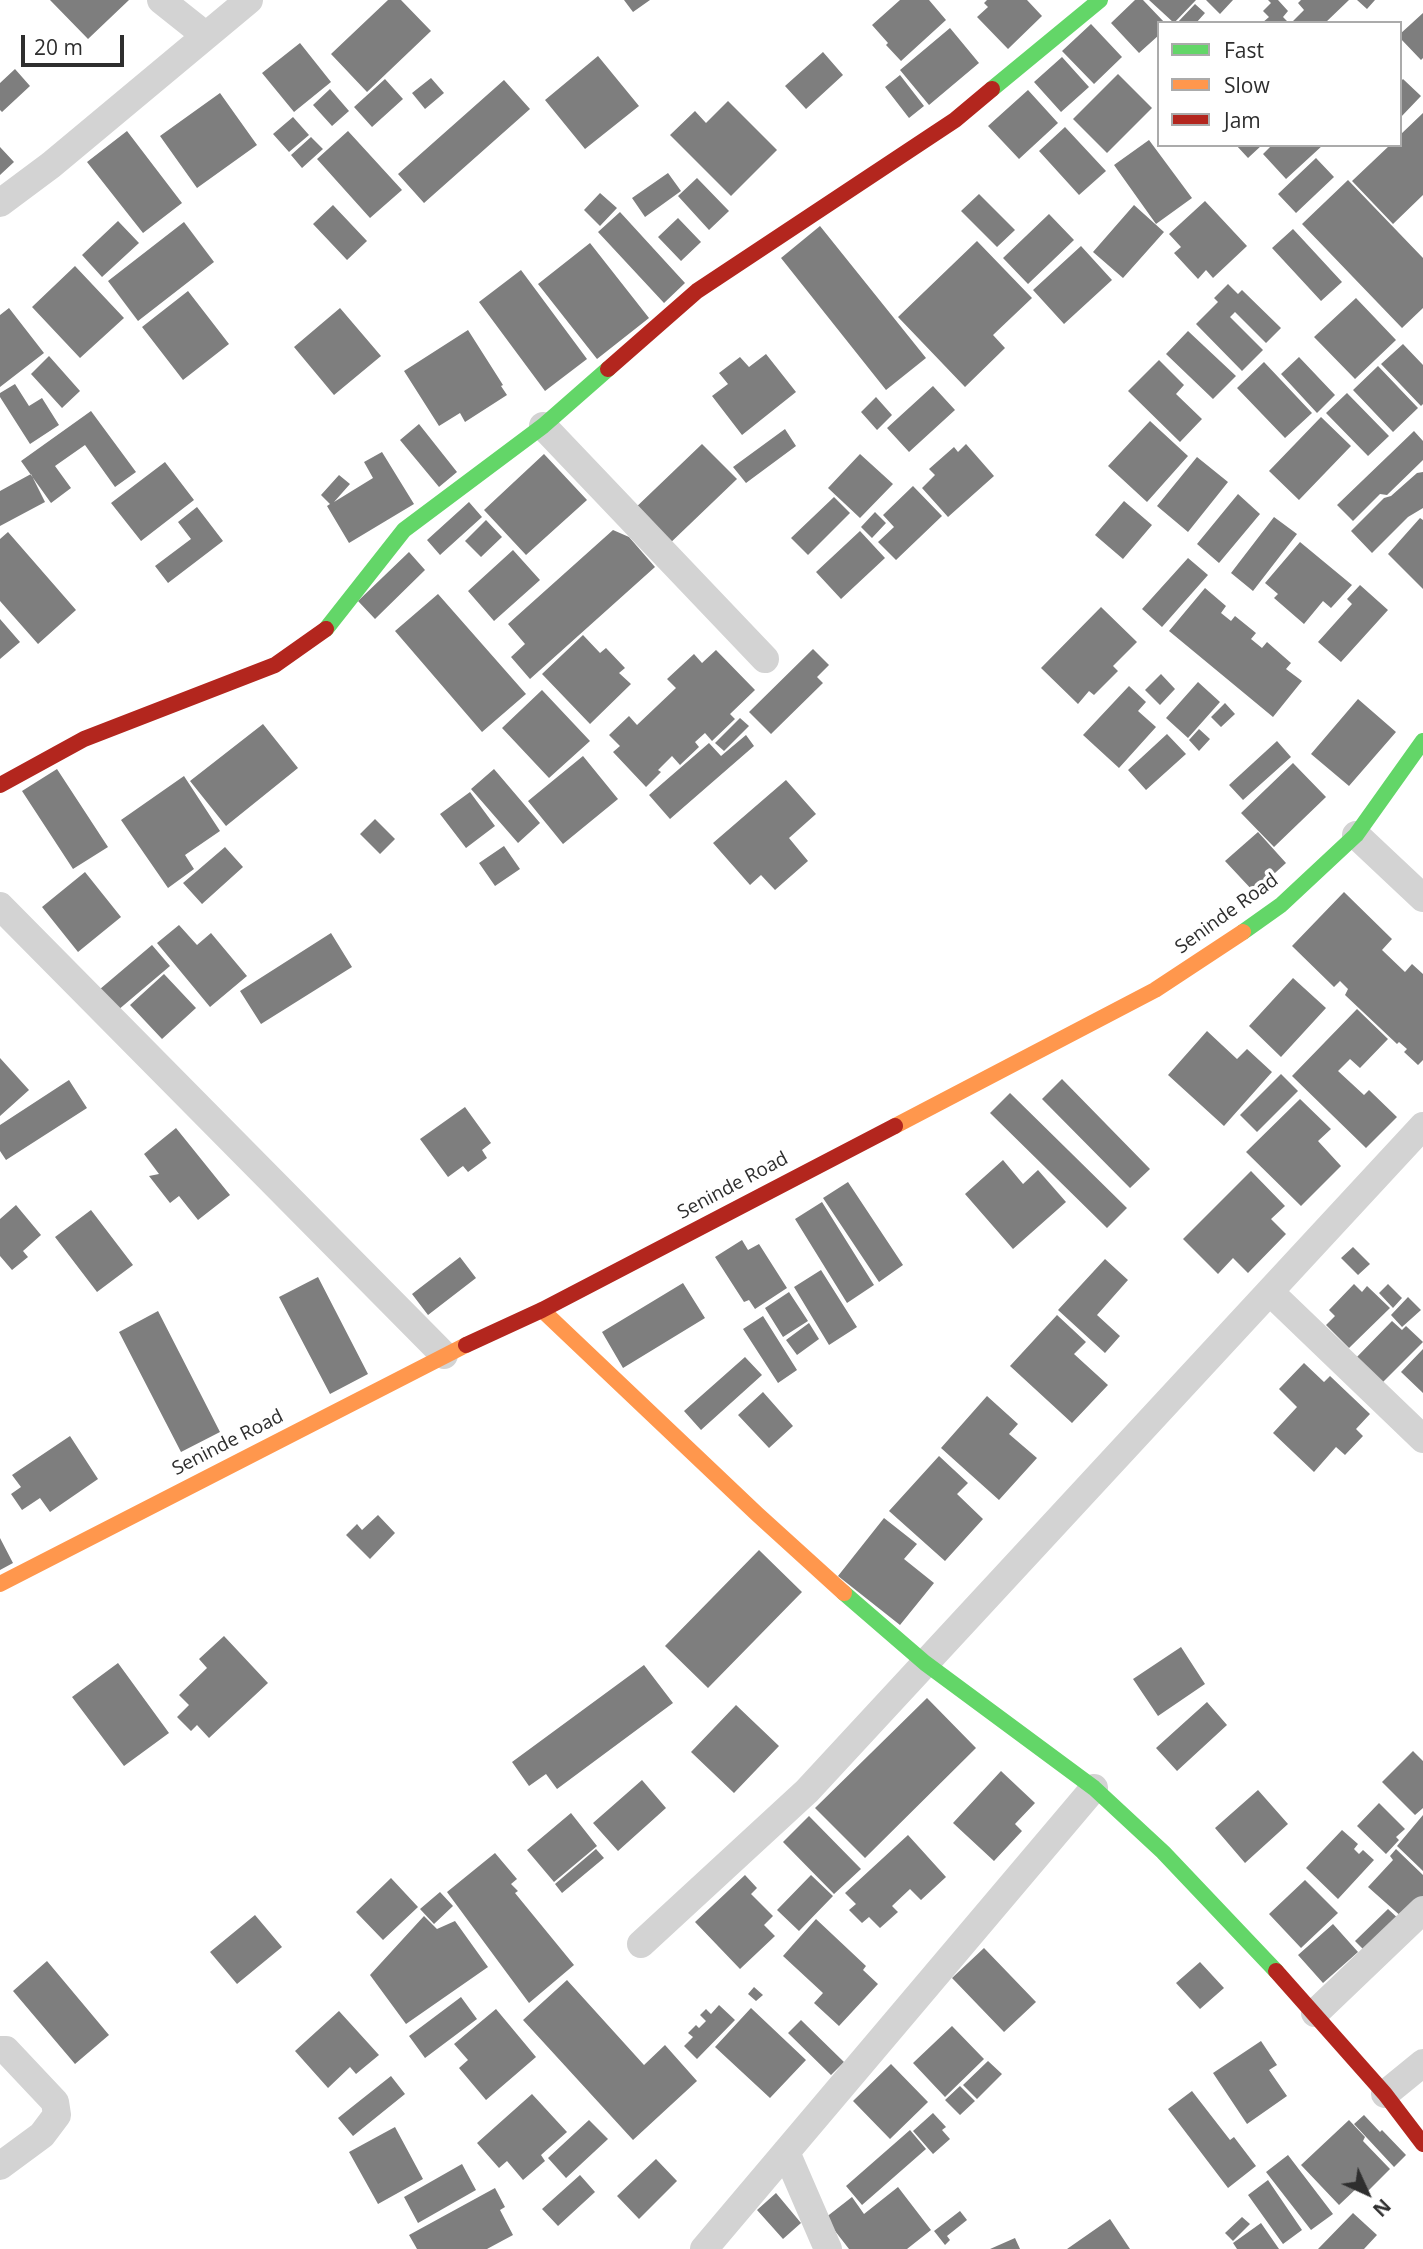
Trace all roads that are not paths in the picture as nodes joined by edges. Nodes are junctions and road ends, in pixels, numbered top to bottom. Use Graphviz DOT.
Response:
graph roads {
  1 [pos="160,0"];
  2 [pos="249,0"];
  3 [pos="1100,0"];
  4 [pos="205,35"];
  5 [pos="0,203"];
  6 [pos="543,426"];
  7 [pos="765,659"];
  8 [pos="1423,741"];
  9 [pos="0,785"];
  10 [pos="1356,835"];
  11 [pos="1423,898"];
  12 [pos="0,906"];
  13 [pos="1423,1126"];
  14 [pos="1270,1292"];
  15 [pos="542,1310"];
  16 [pos="444,1355"];
  17 [pos="1423,1439"];
  18 [pos="0,1584"];
  19 [pos="925,1663"];
  20 [pos="1094,1788"];
  21 [pos="1423,1910"];
  22 [pos="642,1944"];
  23 [pos="1315,2013"];
  24 [pos="0,2050"];
  25 [pos="1423,2063"];
  26 [pos="1385,2094"];
  27 [pos="1423,2144"];
  28 [pos="786,2152"];
  29 [pos="0,2166"];
  30 [pos="704,2249"];
  31 [pos="828,2249"];
  1 -- 4 [label="street"];
  2 -- 4 [label="street"];
  3 -- 6 [label="street"];
  4 -- 5 [label="street"];
  6 -- 7 [label="street"];
  6 -- 9 [label="street"];
  8 -- 10 [label="street, Seninde Road"];
  10 -- 11 [label="street"];
  10 -- 15 [label="street, Seninde Road"];
  12 -- 16 [label="street"];
  13 -- 14 [label="street"];
  14 -- 17 [label="street"];
  14 -- 19 [label="street"];
  15 -- 16 [label="street, Seninde Road"];
  15 -- 19 [label="street"];
  16 -- 18 [label="street, Seninde Road"];
  19 -- 20 [label="street"];
  19 -- 22 [label="street"];
  20 -- 23 [label="street"];
  20 -- 28 [label="street"];
  21 -- 23 [label="street"];
  23 -- 26 [label="street"];
  24 -- 29 [label="street"];
  25 -- 26 [label="street"];
  26 -- 27 [label="street"];
  28 -- 30 [label="street"];
  28 -- 31 [label="street"];
}
